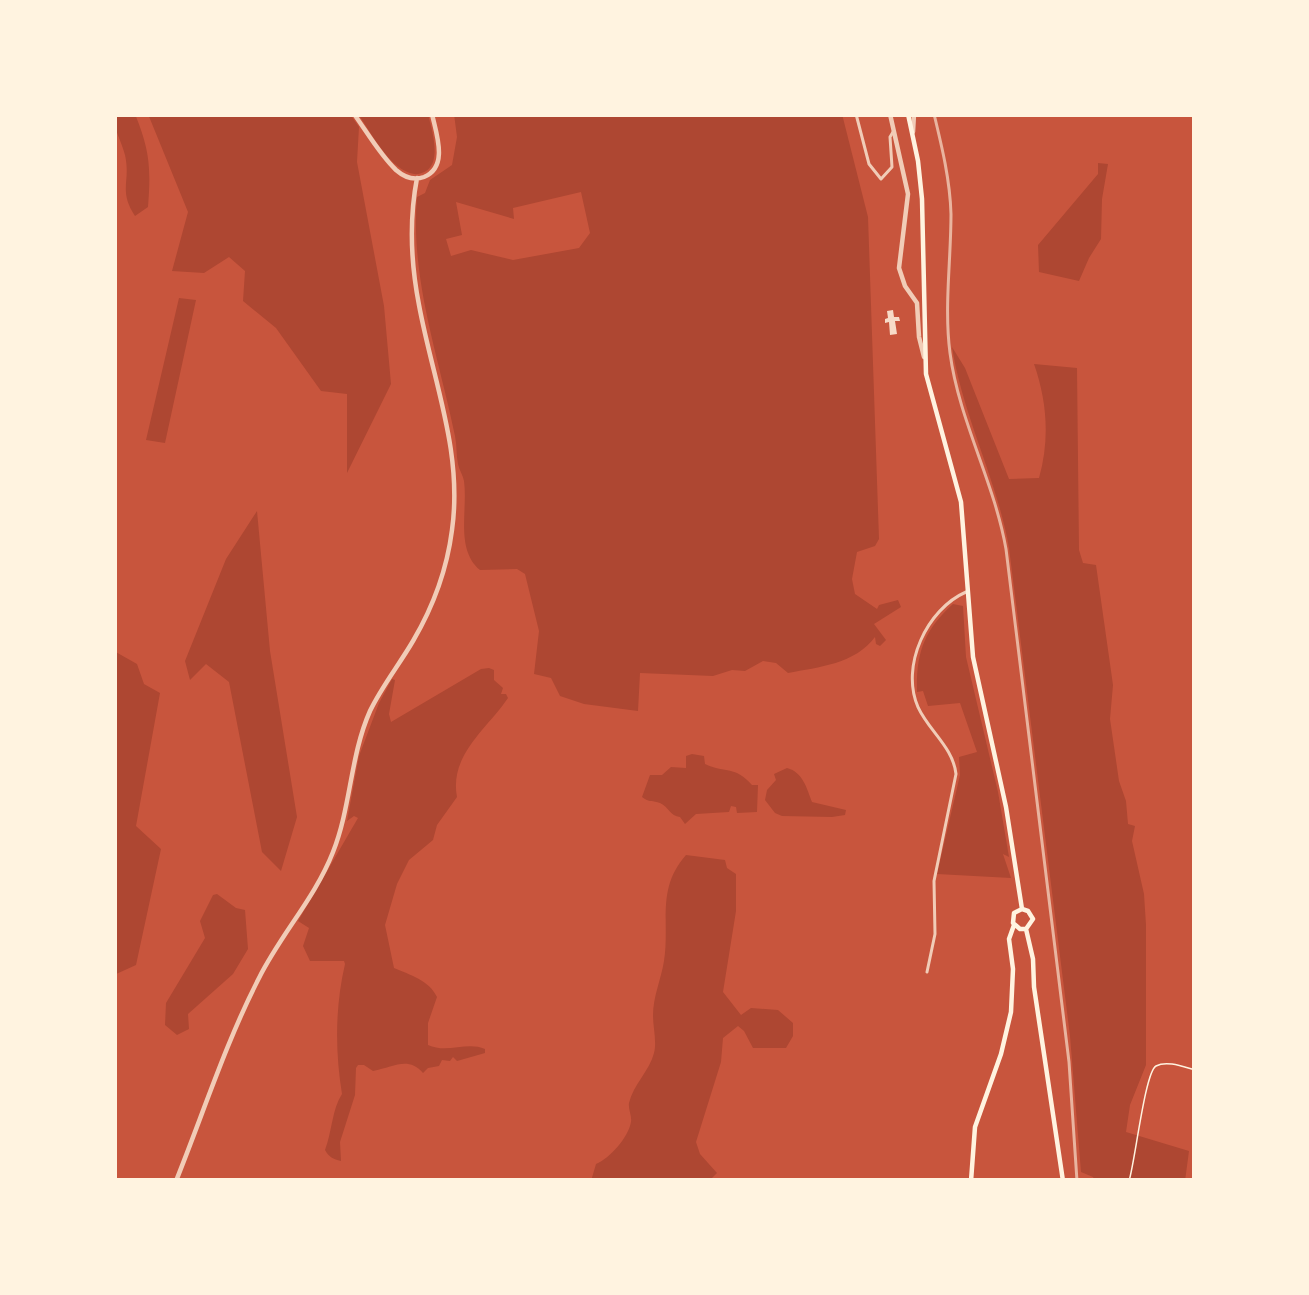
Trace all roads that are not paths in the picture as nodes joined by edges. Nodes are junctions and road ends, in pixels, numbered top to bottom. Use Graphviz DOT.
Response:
graph roads {
  1 [pos="354,114"];
  2 [pos="432,114"];
  3 [pos="856,114"];
  4 [pos="890,114"];
  5 [pos="911,114"];
  6 [pos="894,129"];
  7 [pos="417,178"];
  8 [pos="924,357"];
  9 [pos="968,591"];
  10 [pos="1022,909"];
  11 [pos="1014,925"];
  12 [pos="1026,929"];
  13 [pos="927,972"];
  14 [pos="176,1181"];
  15 [pos="970,1181"];
  16 [pos="1063,1181"];
  1 -- 7 [label="street"];
  2 -- 7 [label="street"];
  3 -- 6 [label="street"];
  4 -- 6 [label="street"];
  5 -- 8 [label="main road"];
  6 -- 8 [label="street"];
  7 -- 14 [label="street"];
  8 -- 9 [label="main road"];
  9 -- 10 [label="main road"];
  9 -- 13 [label="street"];
  10 -- 11 [label="main road"];
  10 -- 12 [label="main road"];
  11 -- 12 [label="main road"];
  11 -- 15 [label="main road"];
  12 -- 16 [label="main road"];
}
